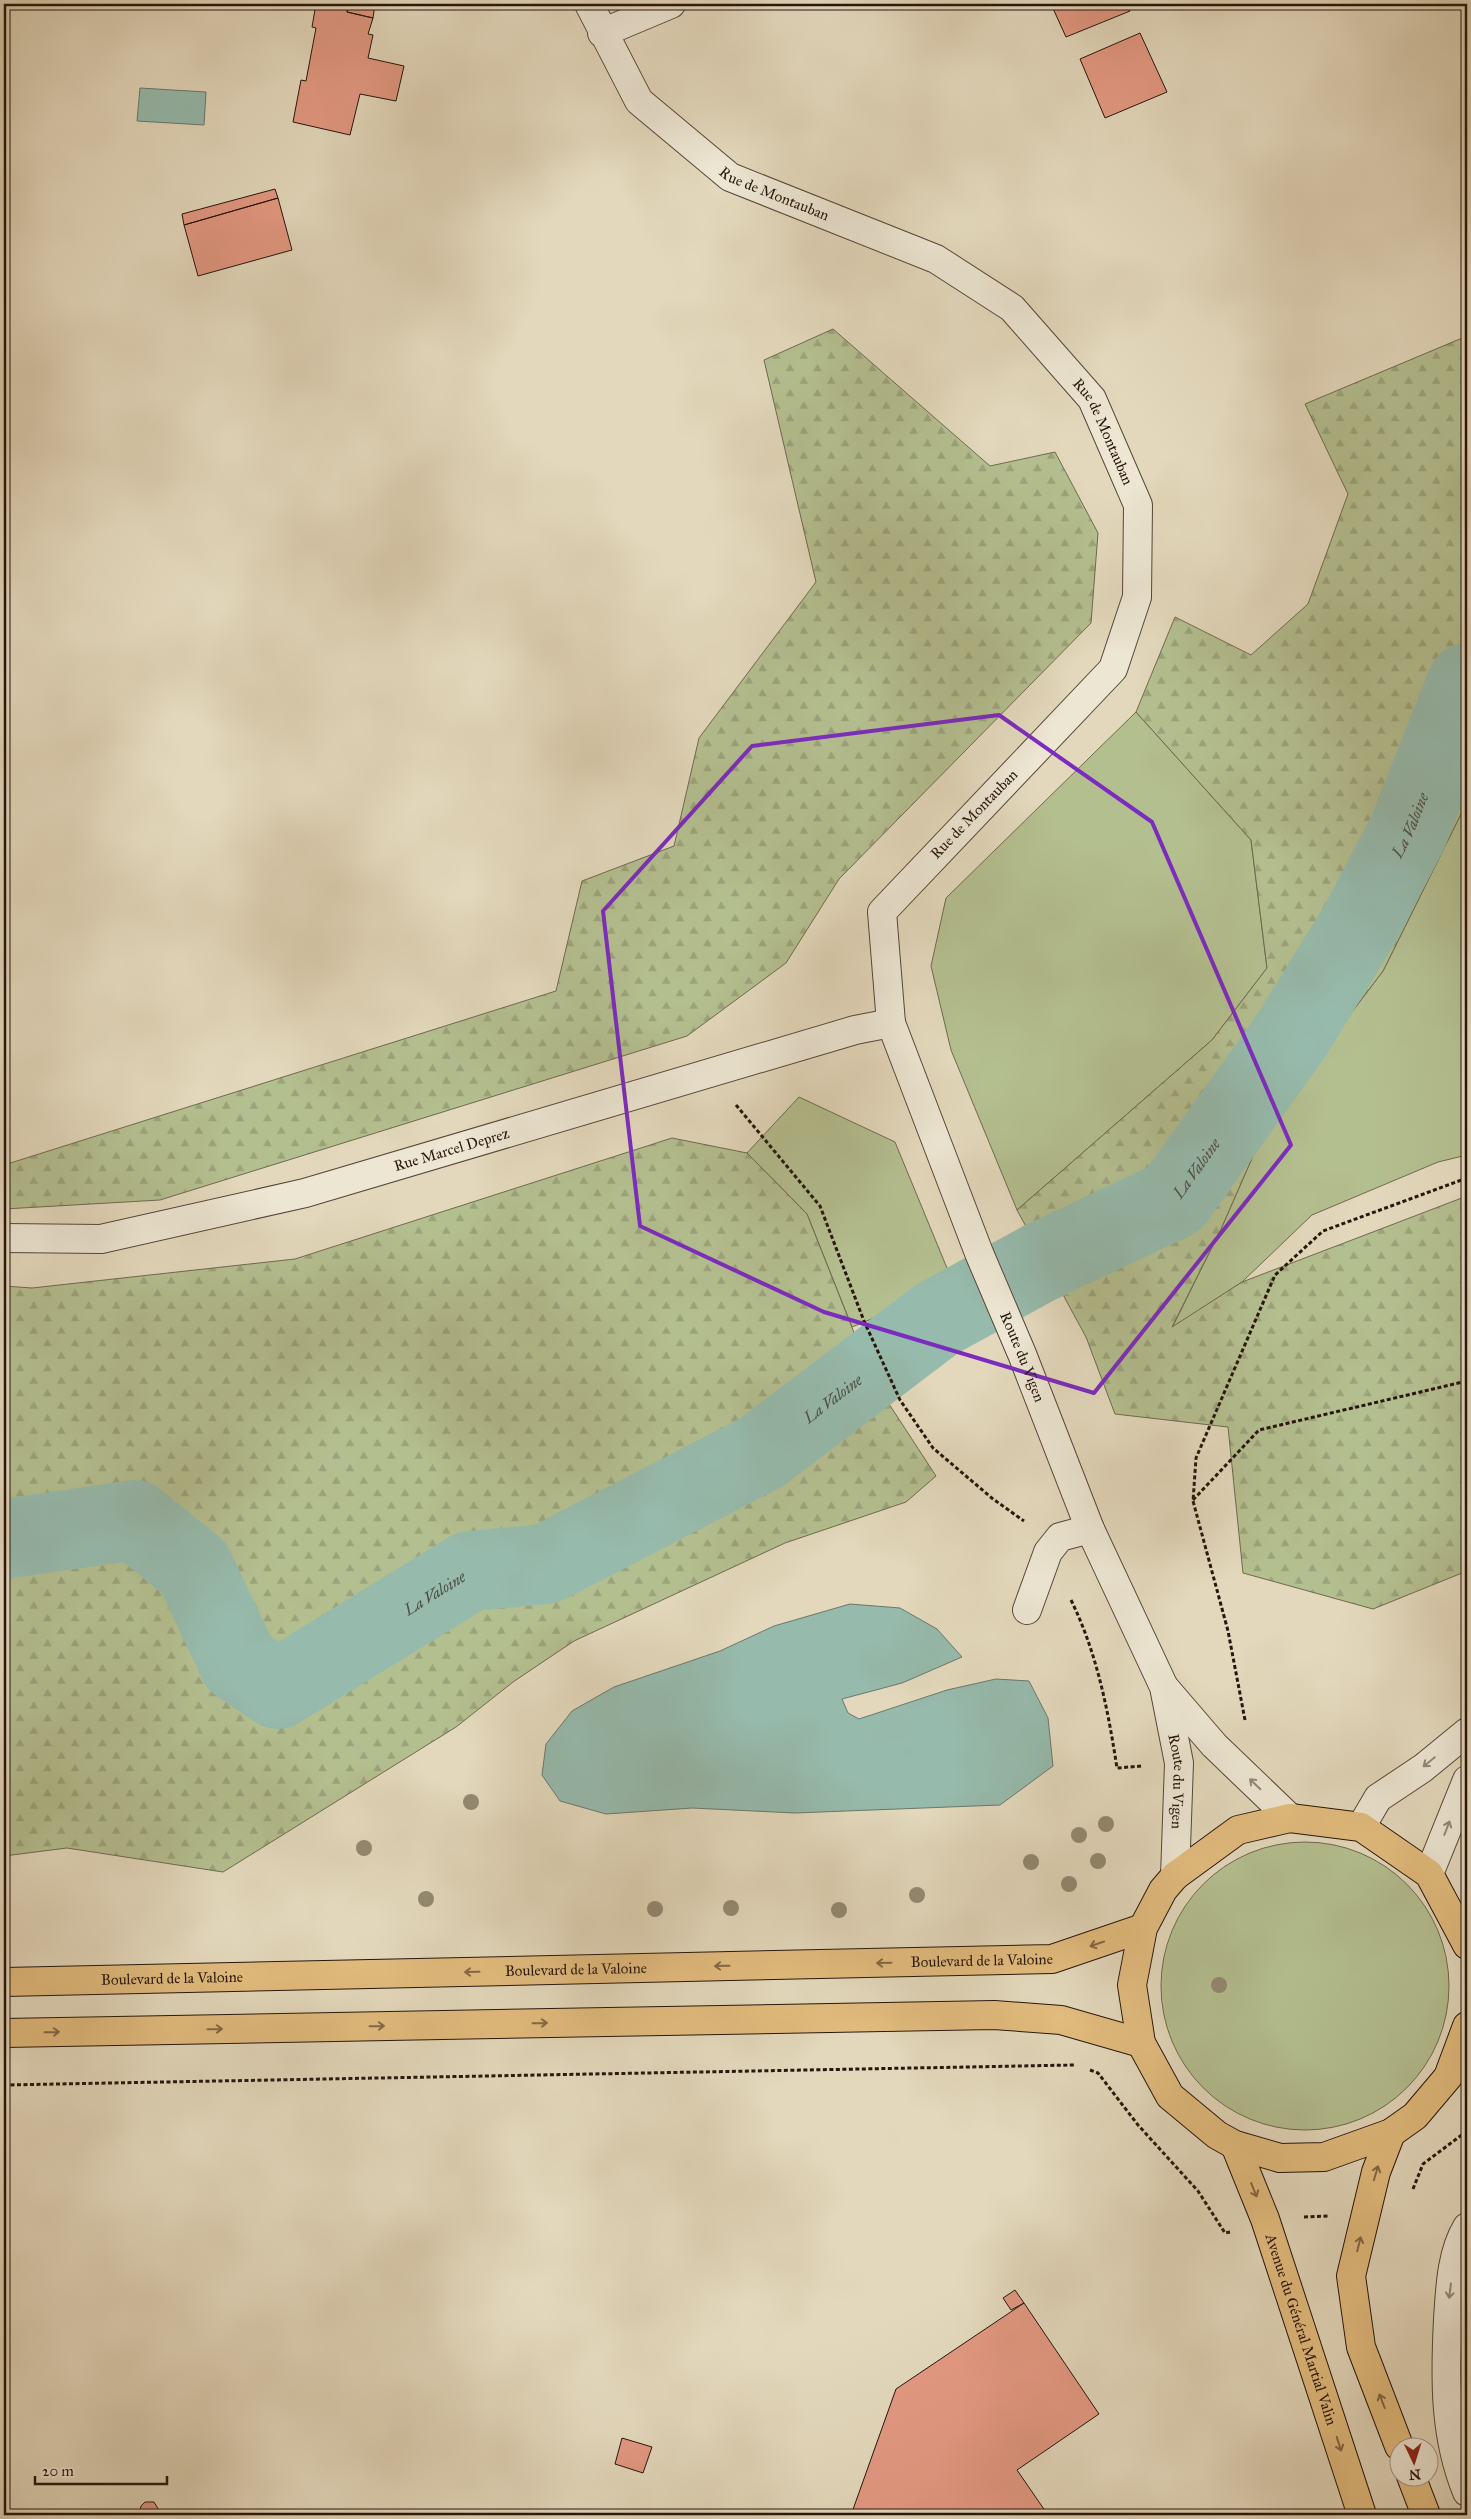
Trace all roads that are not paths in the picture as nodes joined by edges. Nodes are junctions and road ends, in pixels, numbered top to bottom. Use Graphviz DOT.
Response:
graph roads {
  1 [pos="589,4"];
  2 [pos="671,4"];
  3 [pos="602,33"];
  4 [pos="891,1023"];
  5 [pos="4,1238"];
  6 [pos="1090,1529"];
  7 [pos="1027,1610"];
  8 [pos="1164,1687"];
  9 [pos="1467,1732"];
  10 [pos="1467,1780"];
  11 [pos="1290,1818"];
  12 [pos="1362,1828"];
  13 [pos="1429,1874"];
  14 [pos="1175,1876"];
  15 [pos="1143,1928"];
  16 [pos="1467,1945"];
  17 [pos="4,1982"];
  18 [pos="1467,2026"];
  19 [pos="4,2033"];
  20 [pos="1141,2043"];
  21 [pos="1458,2077"];
  22 [pos="1391,2133"];
  23 [pos="1235,2145"];
  24 [pos="1467,2227"];
  25 [pos="1456,2367"];
  26 [pos="1395,2436"];
  27 [pos="1415,2486"];
  28 [pos="1467,2492"];
  29 [pos="1362,2515"];
  30 [pos="1426,2515"];
  1 -- 3 [label="street, Rue de Montauban"];
  2 -- 3 [label="street"];
  3 -- 4 [label="street, Rue de Montauban"];
  4 -- 5 [label="street, Rue Marcel Deprez"];
  4 -- 6 [label="street, Route du Vigen"];
  6 -- 7 [label="street"];
  6 -- 8 [label="street, Route du Vigen"];
  11 -- 8 [label="street, Route du Vigen, one-way"];
  8 -- 14 [label="street, Route du Vigen"];
  9 -- 12 [label="street, one-way"];
  13 -- 10 [label="street, one-way"];
  11 -- 12 [label="main road"];
  11 -- 14 [label="main road"];
  12 -- 13 [label="main road"];
  13 -- 16 [label="main road"];
  14 -- 15 [label="main road"];
  15 -- 17 [label="main road, Boulevard de la Valoine, one-way"];
  15 -- 20 [label="main road"];
  18 -- 21 [label="main road"];
  19 -- 20 [label="main road, one-way"];
  20 -- 23 [label="main road"];
  21 -- 22 [label="main road"];
  22 -- 23 [label="main road"];
  26 -- 22 [label="main road, one-way"];
  23 -- 29 [label="main road, Avenue du Général Martial Valin, one-way"];
  24 -- 25 [label="street, one-way"];
  25 -- 28 [label="street"];
  27 -- 30 [label="main road"];
}
